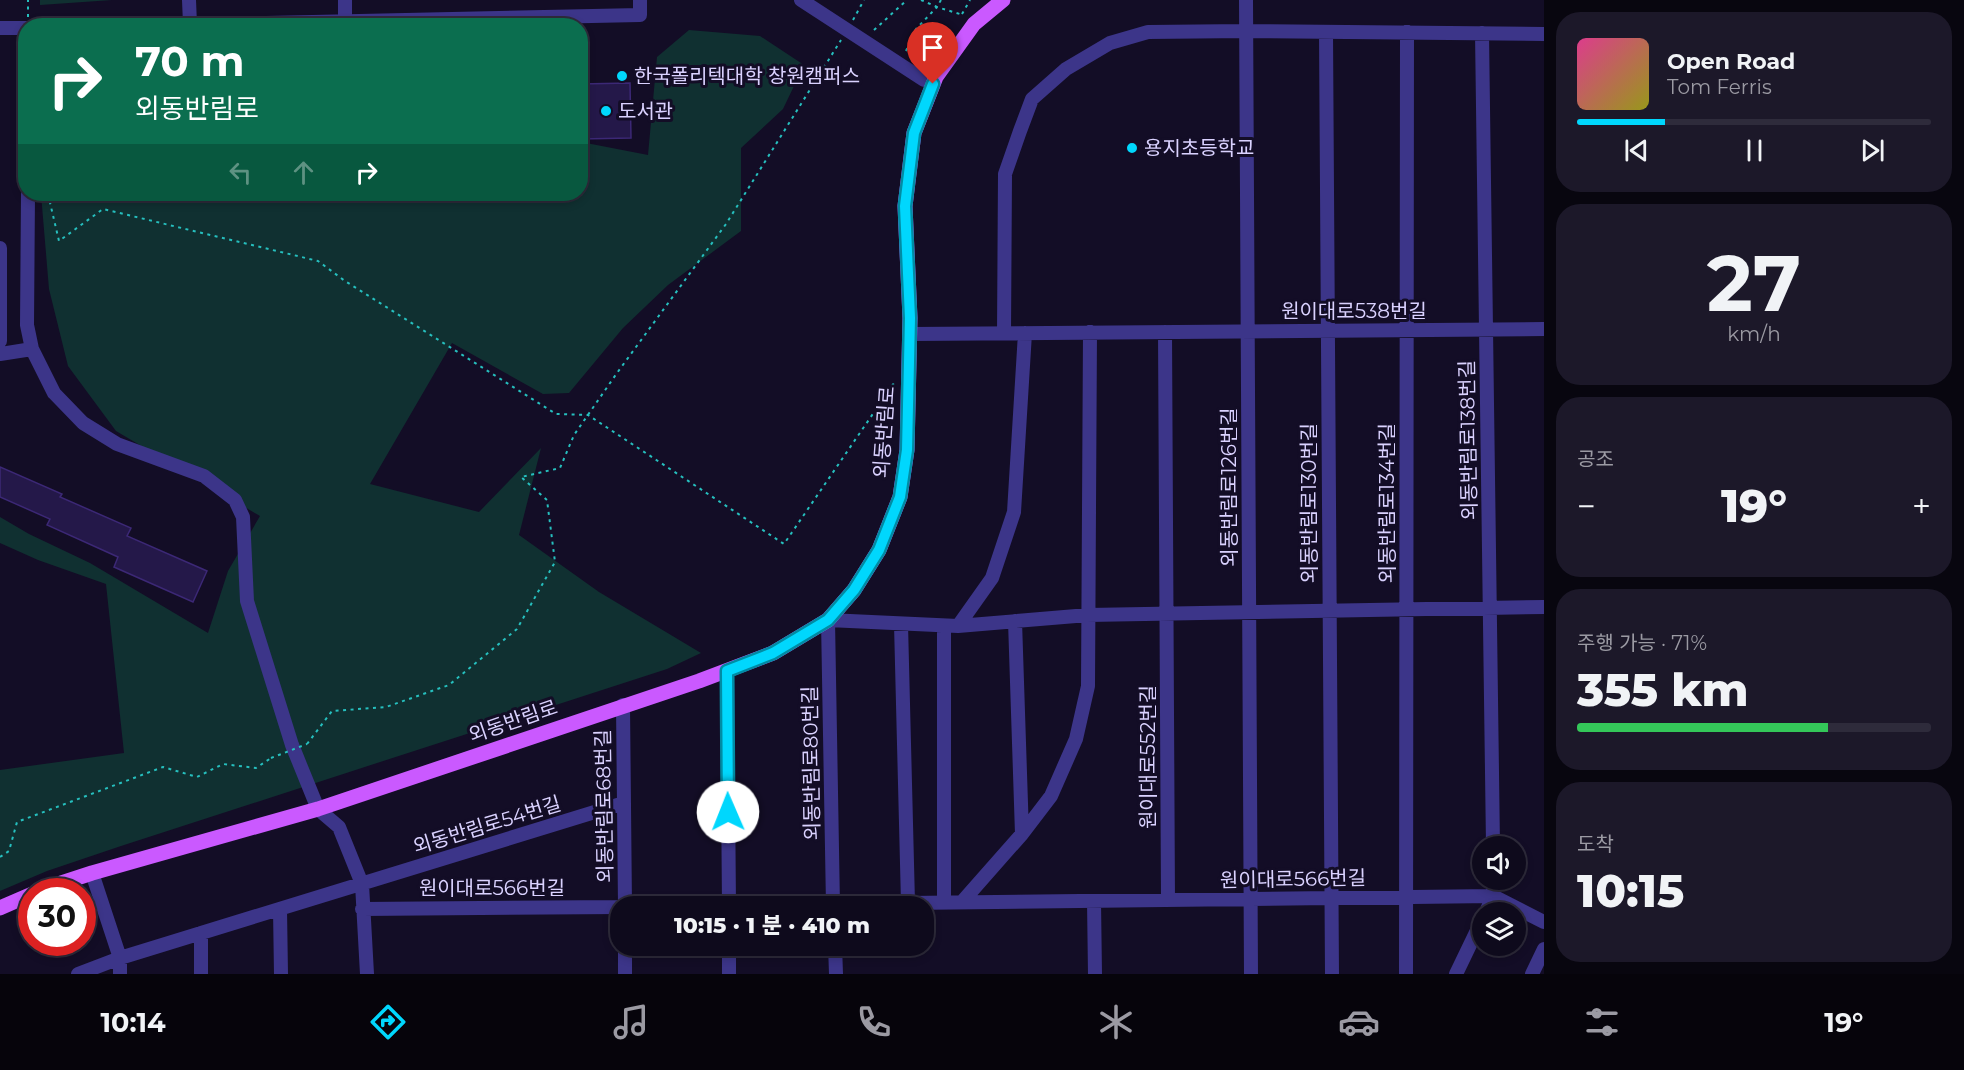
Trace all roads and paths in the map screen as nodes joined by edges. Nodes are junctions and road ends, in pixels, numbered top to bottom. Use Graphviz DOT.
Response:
graph roads {
  1 [pos="28,0"];
  2 [pos="189,0"];
  3 [pos="345,0"];
  4 [pos="640,0"];
  5 [pos="801,0"];
  6 [pos="864,0"];
  7 [pos="907,0"];
  8 [pos="921,0"];
  9 [pos="941,0"];
  10 [pos="970,0"];
  11 [pos="1003,0"];
  12 [pos="1246,0"];
  13 [pos="937,7"];
  14 [pos="27,18"];
  15 [pos="190,18"];
  16 [pos="345,18"];
  17 [pos="492,18"];
  18 [pos="18,27"];
  19 [pos="0,28"];
  20 [pos="847,30"];
  21 [pos="1246,31"];
  22 [pos="1326,32"];
  23 [pos="1407,32"];
  24 [pos="1482,33"];
  25 [pos="1544,33"];
  26 [pos="863,41"];
  27 [pos="899,64"];
  28 [pos="924,80"];
  29 [pos="28,201"];
  30 [pos="50,201"];
  31 [pos="0,248"];
  32 [pos="1544,329"];
  33 [pos="1407,330"];
  34 [pos="1486,330"];
  35 [pos="1248,331"];
  36 [pos="1328,331"];
  37 [pos="1090,332"];
  38 [pos="1165,332"];
  39 [pos="1004,333"];
  40 [pos="1025,333"];
  41 [pos="910,334"];
  42 [pos="0,341"];
  43 [pos="32,349"];
  44 [pos="0,354"];
  45 [pos="909,382"];
  46 [pos="588,415"];
  47 [pos="1544,607"];
  48 [pos="1490,608"];
  49 [pos="1406,609"];
  50 [pos="1329,610"];
  51 [pos="1249,612"];
  52 [pos="1167,614"];
  53 [pos="1088,615"];
  54 [pos="828,620"];
  55 [pos="1016,621"];
  56 [pos="901,624"];
  57 [pos="951,626"];
  58 [pos="727,671"];
  59 [pos="623,705"];
  60 [pos="624,803"];
  61 [pos="318,809"];
  62 [pos="1022,834"];
  63 [pos="1492,836"];
  64 [pos="0,856"];
  65 [pos="92,873"];
  66 [pos="77,878"];
  67 [pos="362,884"];
  68 [pos="1493,890"];
  69 [pos="623,896"];
  70 [pos="729,896"];
  71 [pos="833,896"];
  72 [pos="908,896"];
  73 [pos="1493,896"];
  74 [pos="1406,897"];
  75 [pos="1331,898"];
  76 [pos="1250,899"];
  77 [pos="18,900"];
  78 [pos="1168,900"];
  79 [pos="1094,901"];
  80 [pos="934,902"];
  81 [pos="944,902"];
  82 [pos="962,902"];
  83 [pos="1490,902"];
  84 [pos="610,907"];
  85 [pos="0,908"];
  86 [pos="280,909"];
  87 [pos="362,909"];
  88 [pos="1544,922"];
  89 [pos="201,933"];
  90 [pos="1472,941"];
  91 [pos="1544,949"];
  92 [pos="625,956"];
  93 [pos="729,956"];
  94 [pos="835,956"];
  95 [pos="120,958"];
  96 [pos="78,974"];
  97 [pos="120,974"];
  98 [pos="201,974"];
  99 [pos="281,974"];
  100 [pos="367,974"];
  101 [pos="625,974"];
  102 [pos="729,974"];
  103 [pos="836,974"];
  104 [pos="1095,974"];
  105 [pos="1251,974"];
  106 [pos="1332,974"];
  107 [pos="1406,974"];
  108 [pos="1456,974"];
  109 [pos="1532,974"];
  1 -- 14 [label="path"];
  2 -- 15 [label="street"];
  3 -- 16 [label="street"];
  4 -- 17 [label="street"];
  5 -- 20 [label="street"];
  6 -- 20 [label="path"];
  7 -- 26 [label="path"];
  8 -- 13 [label="path"];
  9 -- 13 [label="path"];
  10 -- 13 [label="path"];
  11 -- 41 [label="main road, 외동반림로"];
  12 -- 21 [label="street, 외동반림로126번길"];
  13 -- 27 [label="path"];
  18 -- 19 [label="street"];
  20 -- 26 [label="street"];
  20 -- 46 [label="path"];
  21 -- 22 [label="street"];
  21 -- 35 [label="street, 외동반림로126번길"];
  21 -- 39 [label="street"];
  22 -- 23 [label="street"];
  22 -- 36 [label="street, 외동반림로130번길"];
  23 -- 24 [label="street"];
  23 -- 33 [label="street, 외동반림로134번길"];
  24 -- 25 [label="street"];
  24 -- 34 [label="street, 외동반림로138번길"];
  26 -- 27 [label="street"];
  27 -- 28 [label="street"];
  29 -- 43 [label="street"];
  30 -- 46 [label="path"];
  31 -- 42 [label="street"];
  32 -- 34 [label="street, 원이대로538번길"];
  33 -- 34 [label="street, 원이대로538번길"];
  33 -- 36 [label="street, 원이대로538번길"];
  33 -- 49 [label="street, 외동반림로134번길"];
  34 -- 48 [label="street, 외동반림로138번길"];
  35 -- 36 [label="street, 원이대로538번길"];
  35 -- 38 [label="street, 원이대로538번길"];
  35 -- 51 [label="street, 외동반림로126번길"];
  36 -- 50 [label="street, 외동반림로130번길"];
  37 -- 38 [label="street, 원이대로538번길"];
  37 -- 40 [label="street, 원이대로538번길"];
  37 -- 53 [label="street"];
  38 -- 52 [label="street"];
  39 -- 40 [label="street, 원이대로538번길"];
  39 -- 41 [label="street, 원이대로538번길"];
  40 -- 57 [label="street"];
  41 -- 45 [label="main road, 외동반림로"];
  43 -- 44 [label="street"];
  43 -- 61 [label="street"];
  45 -- 46 [label="path"];
  45 -- 54 [label="main road, 외동반림로"];
  46 -- 64 [label="path, bridge"];
  47 -- 48 [label="street"];
  48 -- 49 [label="street"];
  48 -- 63 [label="street, 외동반림로138번길"];
  49 -- 50 [label="street"];
  49 -- 74 [label="street, 외동반림로134번길"];
  50 -- 51 [label="street"];
  50 -- 75 [label="street, 외동반림로130번길"];
  51 -- 52 [label="street"];
  51 -- 76 [label="street, 외동반림로126번길"];
  52 -- 53 [label="street"];
  52 -- 78 [label="street, 원이대로552번길"];
  53 -- 55 [label="street"];
  53 -- 62 [label="street"];
  54 -- 56 [label="street"];
  54 -- 58 [label="main road, 외동반림로"];
  54 -- 71 [label="street, 외동반림로80번길"];
  55 -- 57 [label="street"];
  55 -- 62 [label="street"];
  56 -- 57 [label="street"];
  56 -- 72 [label="street"];
  57 -- 81 [label="street"];
  58 -- 59 [label="main road, 외동반림로"];
  58 -- 70 [label="street"];
  59 -- 60 [label="street, 외동반림로68번길"];
  59 -- 61 [label="main road, 외동반림로"];
  60 -- 67 [label="street, 외동반림로54번길"];
  60 -- 69 [label="street, 외동반림로68번길"];
  61 -- 65 [label="main road, 외동반림로"];
  61 -- 67 [label="street"];
  62 -- 82 [label="street"];
  65 -- 66 [label="main road, 외동반림로"];
  65 -- 95 [label="street"];
  67 -- 86 [label="street, 외동반림로54번길"];
  67 -- 87 [label="street"];
  68 -- 73 [label="street"];
  73 -- 74 [label="street, 원이대로566번길"];
  73 -- 83 [label="street"];
  73 -- 88 [label="street"];
  74 -- 75 [label="street, 원이대로566번길"];
  74 -- 107 [label="street, 외동반림로134번길"];
  75 -- 76 [label="street, 원이대로566번길"];
  75 -- 106 [label="street, 외동반림로130번길"];
  76 -- 78 [label="street, 원이대로566번길"];
  76 -- 105 [label="street, 외동반림로126번길"];
  77 -- 85 [label="main road"];
  78 -- 79 [label="street, 원이대로566번길"];
  79 -- 82 [label="street, 원이대로566번길"];
  79 -- 104 [label="street"];
  80 -- 81 [label="street, 원이대로566번길"];
  81 -- 82 [label="street, 원이대로566번길"];
  84 -- 87 [label="street, 원이대로566번길"];
  86 -- 89 [label="street, 외동반림로54번길"];
  86 -- 99 [label="street"];
  87 -- 100 [label="street"];
  89 -- 95 [label="street, 외동반림로54번길"];
  89 -- 98 [label="street"];
  90 -- 108 [label="street"];
  91 -- 109 [label="street"];
  92 -- 101 [label="street"];
  93 -- 102 [label="street"];
  94 -- 103 [label="street"];
  95 -- 96 [label="street, 외동반림로54번길"];
  95 -- 97 [label="street"];
}
